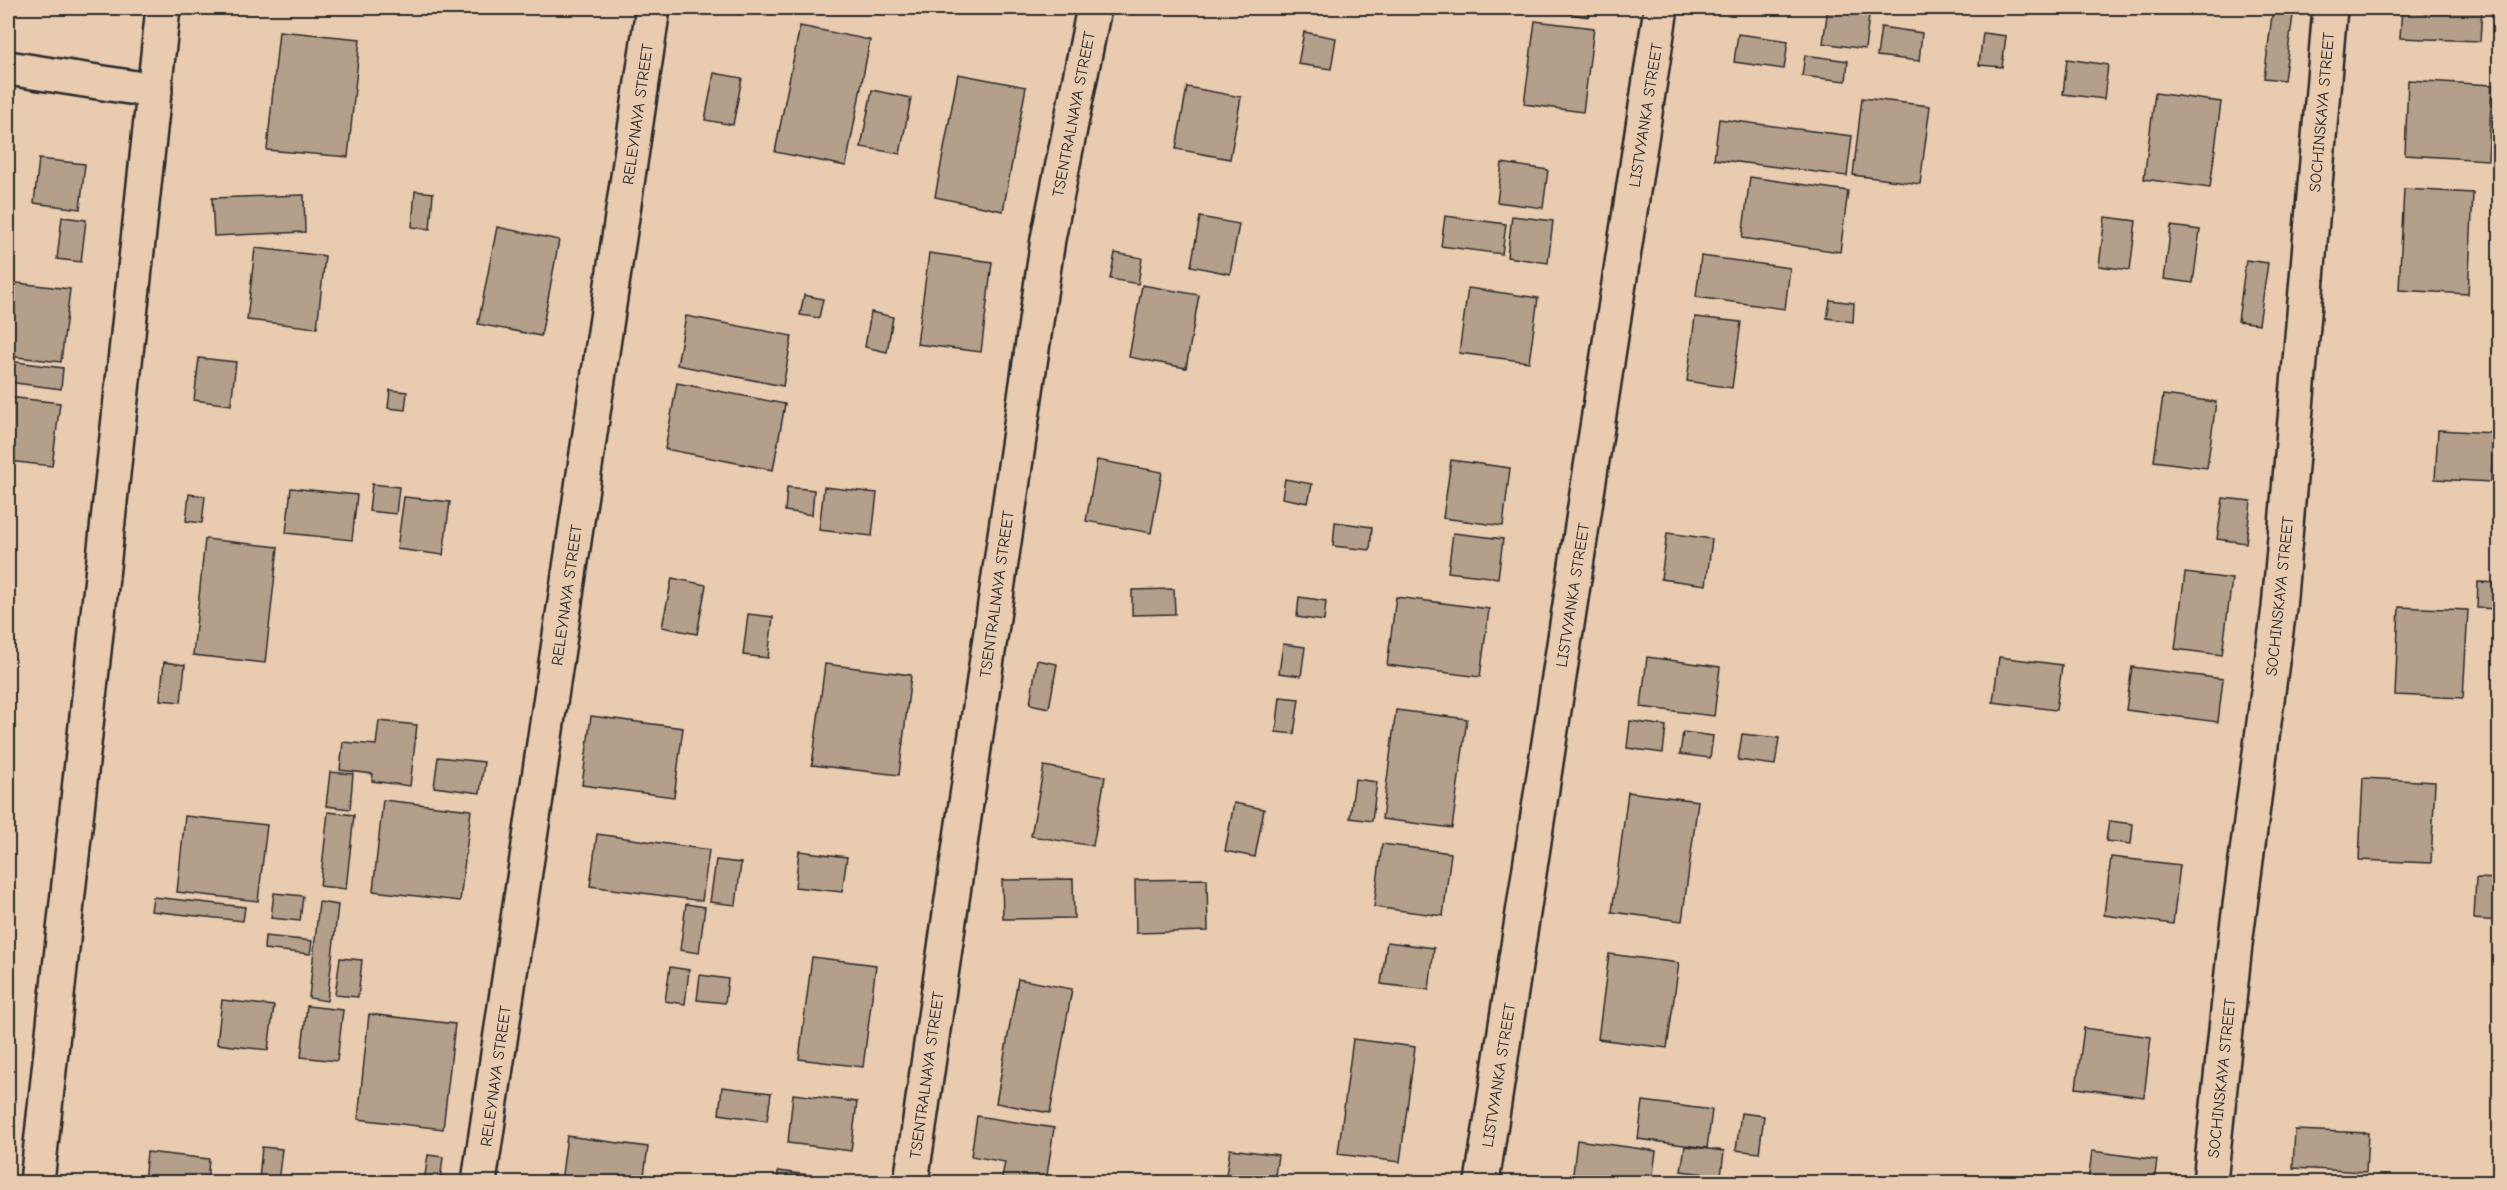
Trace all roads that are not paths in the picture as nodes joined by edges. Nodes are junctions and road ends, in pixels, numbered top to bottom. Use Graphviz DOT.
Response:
graph roads {
  1 [pos="163,8"];
  2 [pos="653,8"];
  3 [pos="1094,8"];
  4 [pos="1661,8"];
  5 [pos="2330,8"];
  6 [pos="8,68"];
  7 [pos="155,91"];
  8 [pos="37,1182"];
  9 [pos="479,1182"];
  10 [pos="910,1182"];
  11 [pos="1482,1182"];
  12 [pos="2210,1182"];
  1 -- 7 [label="street"];
  2 -- 9 [label="street, RELEYNAYA STREET"];
  3 -- 10 [label="street, TSENTRALNAYA STREET"];
  4 -- 11 [label="street, LISTVYANKA STREET"];
  5 -- 12 [label="street, SOCHINSKAYA STREET"];
  6 -- 7 [label="street"];
  7 -- 8 [label="street"];
}
